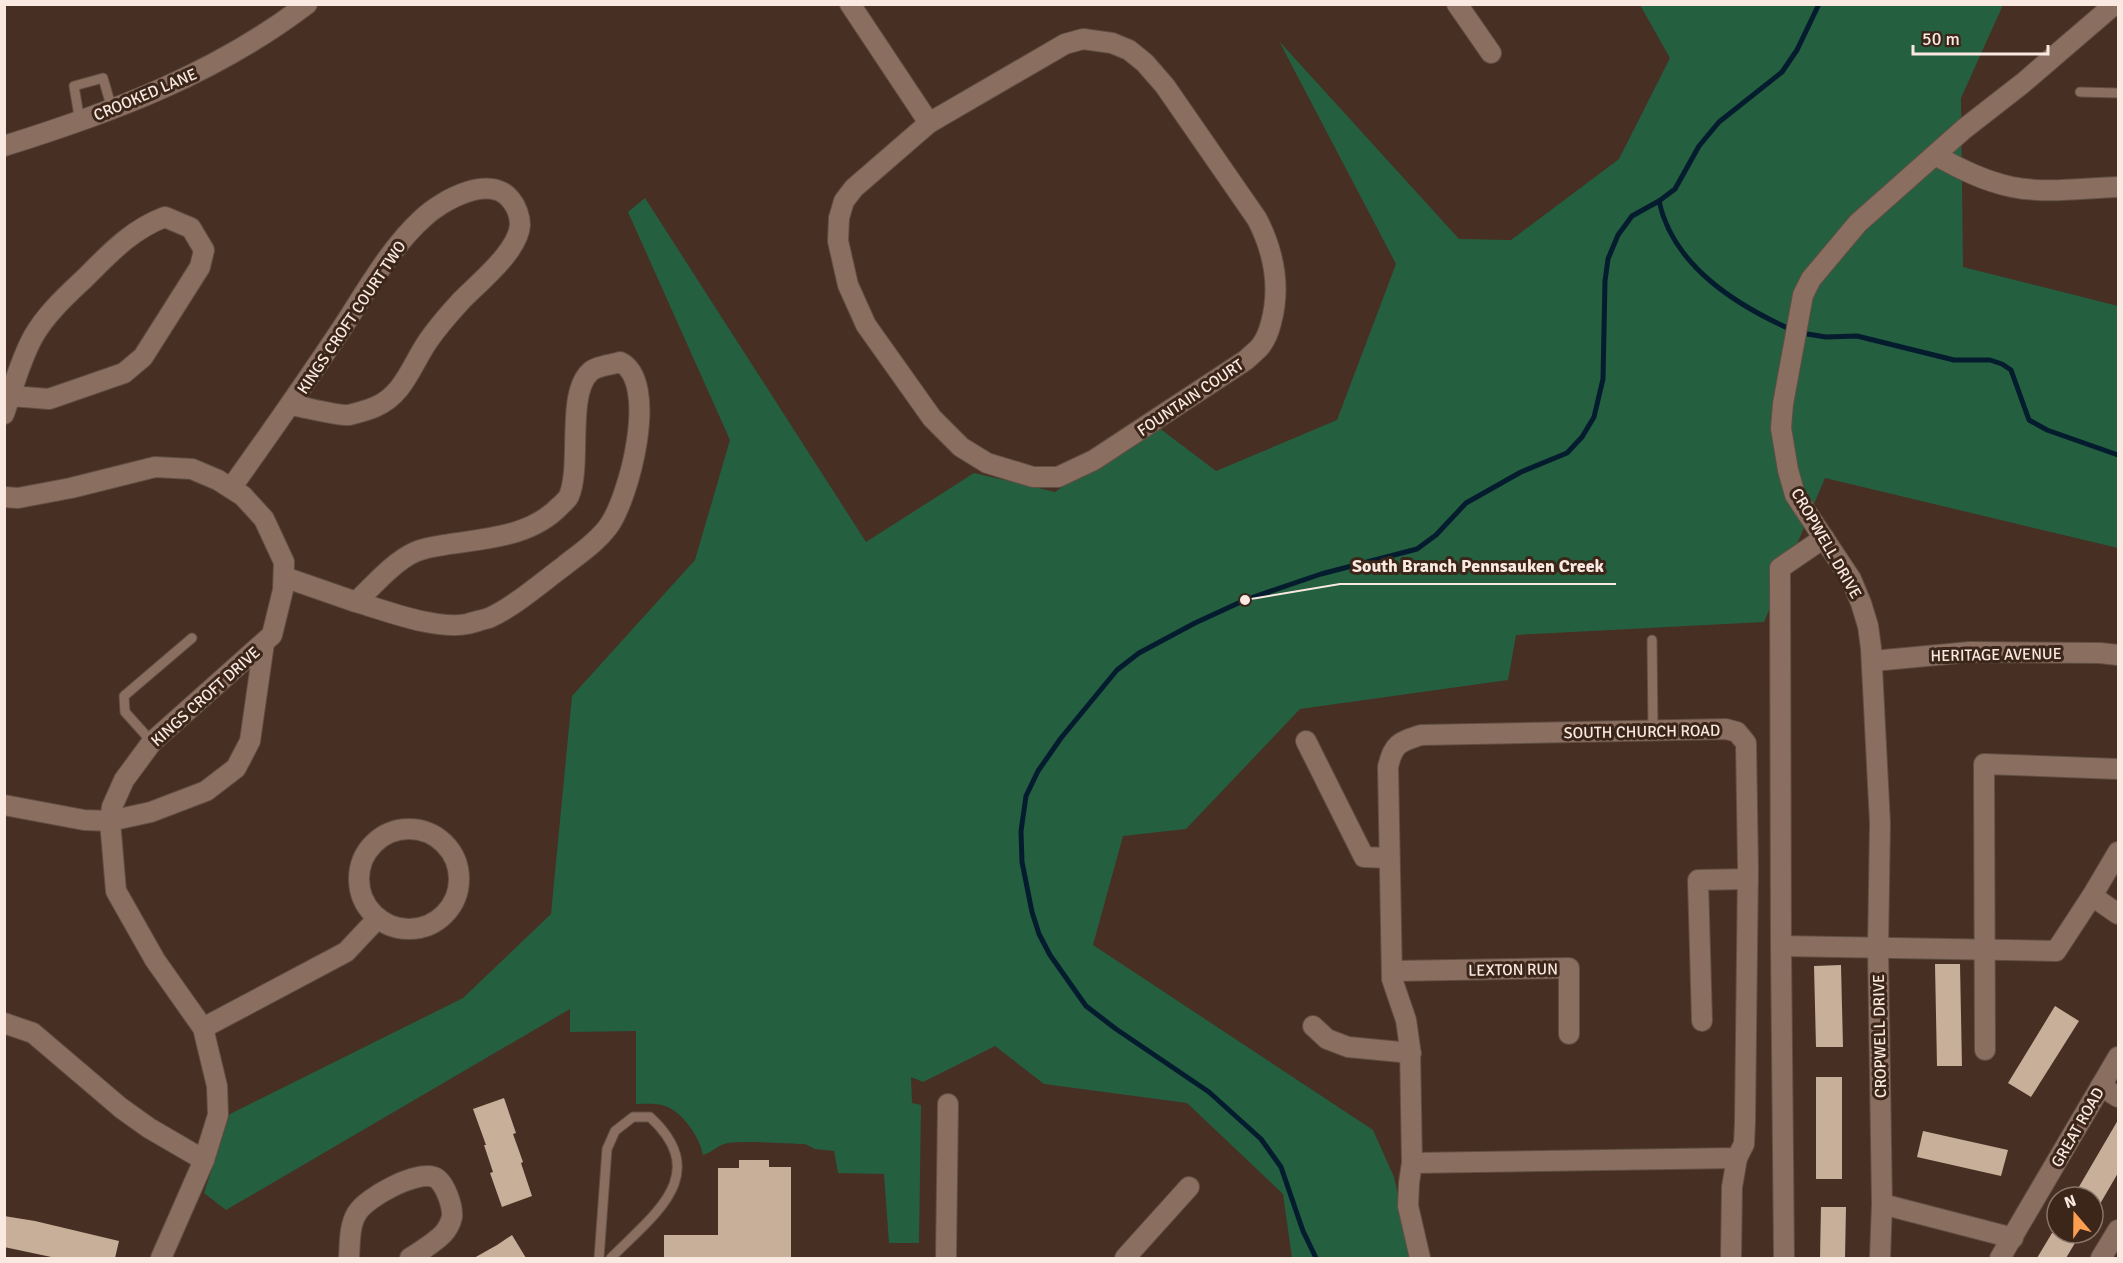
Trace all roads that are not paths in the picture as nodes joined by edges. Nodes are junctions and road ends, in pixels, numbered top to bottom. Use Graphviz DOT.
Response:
graph roads {
  1 [pos="307,4"];
  2 [pos="850,4"];
  3 [pos="1457,4"];
  4 [pos="2115,4"];
  5 [pos="1491,53"];
  6 [pos="2079,92"];
  7 [pos="2118,93"];
  8 [pos="112,109"];
  9 [pos="80,122"];
  10 [pos="929,123"];
  11 [pos="4,146"];
  12 [pos="1935,155"];
  13 [pos="2118,187"];
  14 [pos="8,405"];
  15 [pos="291,405"];
  16 [pos="231,488"];
  17 [pos="4,497"];
  18 [pos="1824,538"];
  19 [pos="284,577"];
  20 [pos="356,602"];
  21 [pos="192,639"];
  22 [pos="1652,640"];
  23 [pos="264,643"];
  24 [pos="2118,655"];
  25 [pos="1873,661"];
  26 [pos="1653,730"];
  27 [pos="1306,741"];
  28 [pos="152,742"];
  29 [pos="2118,769"];
  30 [pos="4,805"];
  31 [pos="110,821"];
  32 [pos="2118,852"];
  33 [pos="1389,858"];
  34 [pos="1748,879"];
  35 [pos="2092,896"];
  36 [pos="2118,914"];
  37 [pos="378,918"];
  38 [pos="1781,946"];
  39 [pos="1878,948"];
  40 [pos="1984,949"];
  41 [pos="1392,970"];
  42 [pos="1702,1021"];
  43 [pos="4,1023"];
  44 [pos="1313,1026"];
  45 [pos="203,1028"];
  46 [pos="1569,1034"];
  47 [pos="1985,1050"];
  48 [pos="1411,1053"];
  49 [pos="2118,1057"];
  50 [pos="2101,1086"];
  51 [pos="2118,1097"];
  52 [pos="948,1104"];
  53 [pos="1737,1158"];
  54 [pos="204,1160"];
  55 [pos="1412,1163"];
  56 [pos="1189,1187"];
  57 [pos="1882,1204"];
  58 [pos="2118,1230"];
  59 [pos="2013,1238"];
  60 [pos="161,1258"];
  61 [pos="349,1258"];
  62 [pos="410,1258"];
  63 [pos="599,1258"];
  64 [pos="611,1258"];
  65 [pos="946,1258"];
  66 [pos="1125,1258"];
  67 [pos="1420,1258"];
  68 [pos="1731,1258"];
  69 [pos="1784,1258"];
  70 [pos="1880,1258"];
  71 [pos="2000,1258"];
  72 [pos="2101,1258"];
  1 -- 8 [label="street, CROOKED LANE"];
  2 -- 10 [label="street"];
  3 -- 5 [label="street"];
  4 -- 12 [label="street, CROPWELL DRIVE"];
  6 -- 7 [label="lane"];
  8 -- 9 [label="street, CROOKED LANE"];
  8 -- 9 [label="lane"];
  9 -- 11 [label="street, CROOKED LANE"];
  10 -- 10 [label="street, FOUNTAIN COURT"];
  12 -- 13 [label="street"];
  12 -- 18 [label="street, CROPWELL DRIVE"];
  14 -- 14 [label="street"];
  15 -- 15 [label="street, KINGS CROFT COURT TWO"];
  15 -- 16 [label="street, KINGS CROFT COURT TWO"];
  16 -- 17 [label="street, KINGS CROFT DRIVE"];
  16 -- 19 [label="street, KINGS CROFT DRIVE"];
  18 -- 25 [label="street, CROPWELL DRIVE"];
  18 -- 38 [label="street"];
  19 -- 20 [label="street"];
  19 -- 23 [label="street, KINGS CROFT DRIVE"];
  20 -- 20 [label="street"];
  21 -- 28 [label="lane"];
  22 -- 26 [label="lane"];
  23 -- 28 [label="street, KINGS CROFT DRIVE"];
  23 -- 31 [label="street"];
  24 -- 25 [label="street, HERITAGE AVENUE"];
  25 -- 39 [label="street, CROPWELL DRIVE"];
  26 -- 33 [label="street, SOUTH CHURCH ROAD"];
  26 -- 34 [label="street, SOUTH CHURCH ROAD"];
  27 -- 33 [label="street"];
  28 -- 31 [label="street, KINGS CROFT DRIVE"];
  29 -- 40 [label="street"];
  30 -- 31 [label="street"];
  31 -- 45 [label="street, KINGS CROFT DRIVE"];
  32 -- 35 [label="street"];
  33 -- 41 [label="street, SOUTH CHURCH ROAD"];
  34 -- 42 [label="street"];
  34 -- 53 [label="street, SOUTH CHURCH ROAD"];
  35 -- 36 [label="street"];
  35 -- 40 [label="street"];
  37 -- 37 [label="street"];
  37 -- 45 [label="street"];
  38 -- 39 [label="street"];
  38 -- 69 [label="street"];
  39 -- 40 [label="street"];
  39 -- 57 [label="street, CROPWELL DRIVE"];
  40 -- 47 [label="street"];
  41 -- 46 [label="street, LEXTON RUN"];
  41 -- 48 [label="street, SOUTH CHURCH ROAD"];
  43 -- 54 [label="street"];
  44 -- 48 [label="street"];
  45 -- 54 [label="street, KINGS CROFT DRIVE"];
  48 -- 55 [label="street, SOUTH CHURCH ROAD"];
  49 -- 50 [label="street, GREAT ROAD"];
  50 -- 51 [label="street"];
  50 -- 59 [label="street, GREAT ROAD"];
  52 -- 65 [label="street"];
  53 -- 55 [label="street"];
  53 -- 68 [label="street, SOUTH CHURCH ROAD"];
  54 -- 60 [label="street, KINGS CROFT DRIVE"];
  55 -- 67 [label="street, SOUTH CHURCH ROAD"];
  56 -- 66 [label="street"];
  57 -- 59 [label="street"];
  57 -- 70 [label="street, CROPWELL DRIVE"];
  58 -- 72 [label="street"];
  59 -- 71 [label="street, GREAT ROAD"];
  61 -- 62 [label="street"];
  63 -- 64 [label="lane"];
}
